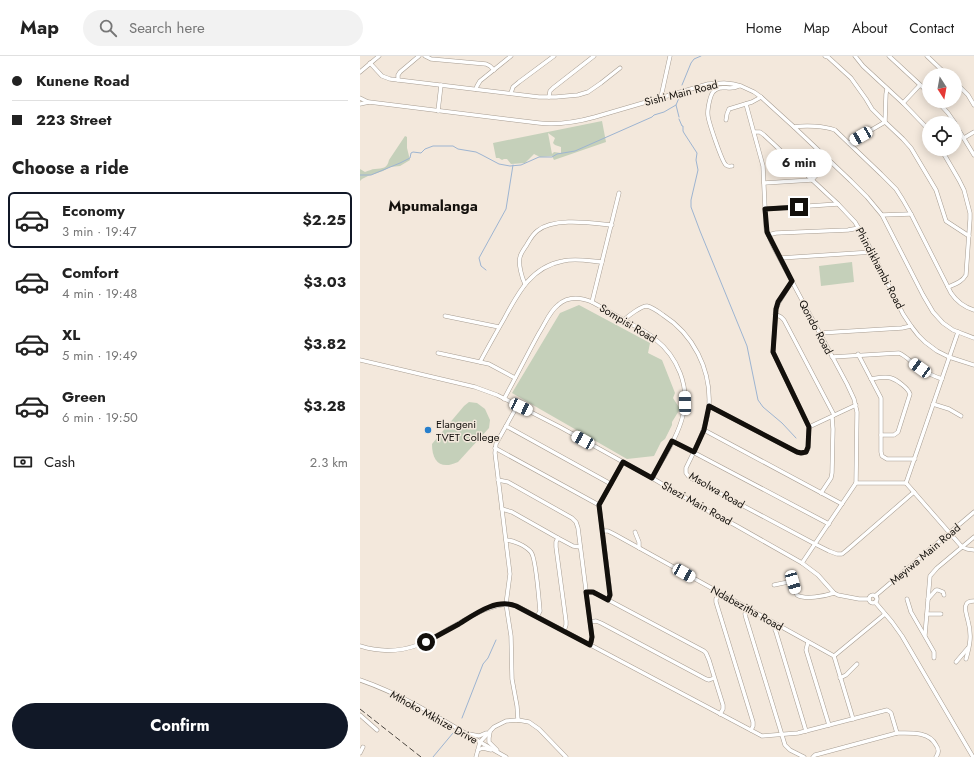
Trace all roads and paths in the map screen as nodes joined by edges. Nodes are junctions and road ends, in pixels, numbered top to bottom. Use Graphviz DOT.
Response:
graph roads {
  1 [pos="379,56"];
  2 [pos="419,56"];
  3 [pos="425,56"];
  4 [pos="512,56"];
  5 [pos="554,56"];
  6 [pos="594,56"];
  7 [pos="670,56"];
  8 [pos="825,56"];
  9 [pos="829,56"];
  10 [pos="855,56"];
  11 [pos="889,56"];
  12 [pos="927,56"];
  13 [pos="834,62"];
  14 [pos="370,64"];
  15 [pos="620,68"];
  16 [pos="940,68"];
  17 [pos="494,70"];
  18 [pos="360,72"];
  19 [pos="398,80"];
  20 [pos="441,85"];
  21 [pos="920,85"];
  22 [pos="741,86"];
  23 [pos="476,89"];
  24 [pos="887,89"];
  25 [pos="962,89"];
  26 [pos="512,93"];
  27 [pos="549,97"];
  28 [pos="661,97"];
  29 [pos="761,97"];
  30 [pos="360,98"];
  31 [pos="369,102"];
  32 [pos="903,103"];
  33 [pos="360,104"];
  34 [pos="746,104"];
  35 [pos="974,105"];
  36 [pos="943,108"];
  37 [pos="438,111"];
  38 [pos="950,116"];
  39 [pos="726,120"];
  40 [pos="885,122"];
  41 [pos="922,123"];
  42 [pos="794,127"];
  43 [pos="754,132"];
  44 [pos="974,132"];
  45 [pos="962,135"];
  46 [pos="964,138"];
  47 [pos="849,143"];
  48 [pos="974,155"];
  49 [pos="945,156"];
  50 [pos="829,161"];
  51 [pos="732,166"];
  52 [pos="812,180"];
  53 [pos="764,183"];
  54 [pos="619,193"];
  55 [pos="838,204"];
  56 [pos="974,208"];
  57 [pos="765,209"];
  58 [pos="969,209"];
  59 [pos="911,214"];
  60 [pos="882,215"];
  61 [pos="612,225"];
  62 [pos="859,228"];
  63 [pos="768,235"];
  64 [pos="969,236"];
  65 [pos="873,252"];
  66 [pos="780,258"];
  67 [pos="602,262"];
  68 [pos="792,281"];
  69 [pos="525,284"];
  70 [pos="948,287"];
  71 [pos="592,302"];
  72 [pos="974,310"];
  73 [pos="775,314"];
  74 [pos="445,316"];
  75 [pos="624,320"];
  76 [pos="911,326"];
  77 [pos="500,327"];
  78 [pos="958,332"];
  79 [pos="820,333"];
  80 [pos="974,338"];
  81 [pos="438,353"];
  82 [pos="858,354"];
  83 [pos="832,356"];
  84 [pos="949,357"];
  85 [pos="360,360"];
  86 [pos="480,362"];
  87 [pos="974,365"];
  88 [pos="515,378"];
  89 [pos="871,379"];
  90 [pos="942,379"];
  91 [pos="504,399"];
  92 [pos="515,404"];
  93 [pos="933,404"];
  94 [pos="856,405"];
  95 [pos="709,406"];
  96 [pos="521,407"];
  97 [pos="516,408"];
  98 [pos="833,416"];
  99 [pos="961,416"];
  100 [pos="506,426"];
  101 [pos="809,427"];
  102 [pos="704,430"];
  103 [pos="881,435"];
  104 [pos="672,441"];
  105 [pos="495,448"];
  106 [pos="694,452"];
  107 [pos="914,459"];
  108 [pos="623,462"];
  109 [pos="652,478"];
  110 [pos="498,480"];
  111 [pos="856,483"];
  112 [pos="611,484"];
  113 [pos="906,484"];
  114 [pos="914,492"];
  115 [pos="821,493"];
  116 [pos="842,504"];
  117 [pos="599,505"];
  118 [pos="502,509"];
  119 [pos="974,512"];
  120 [pos="829,524"];
  121 [pos="602,531"];
  122 [pos="635,532"];
  123 [pos="949,533"];
  124 [pos="974,537"];
  125 [pos="558,538"];
  126 [pos="506,540"];
  127 [pos="815,544"];
  128 [pos="580,547"];
  129 [pos="962,547"];
  130 [pos="639,548"];
  131 [pos="974,550"];
  132 [pos="802,563"];
  133 [pos="774,585"];
  134 [pos="586,592"];
  135 [pos="720,593"];
  136 [pos="834,593"];
  137 [pos="944,595"];
  138 [pos="875,596"];
  139 [pos="869,599"];
  140 [pos="907,599"];
  141 [pos="928,599"];
  142 [pos="608,600"];
  143 [pos="974,601"];
  144 [pos="875,602"];
  145 [pos="506,604"];
  146 [pos="747,608"];
  147 [pos="884,614"];
  148 [pos="927,614"];
  149 [pos="941,614"];
  150 [pos="537,617"];
  151 [pos="590,622"];
  152 [pos="778,625"];
  153 [pos="564,631"];
  154 [pos="925,636"];
  155 [pos="808,642"];
  156 [pos="590,645"];
  157 [pos="360,646"];
  158 [pos="969,648"];
  159 [pos="834,656"];
  160 [pos="934,658"];
  161 [pos="966,659"];
  162 [pos="956,662"];
  163 [pos="856,664"];
  164 [pos="714,678"];
  165 [pos="840,678"];
  166 [pos="360,680"];
  167 [pos="720,714"];
  168 [pos="360,715"];
  169 [pos="853,719"];
  170 [pos="518,720"];
  171 [pos="829,725"];
  172 [pos="494,727"];
  173 [pos="377,730"];
  174 [pos="490,730"];
  175 [pos="751,730"];
  176 [pos="806,731"];
  177 [pos="462,732"];
  178 [pos="897,733"];
  179 [pos="782,735"];
  180 [pos="480,742"];
  181 [pos="363,747"];
  182 [pos="478,750"];
  183 [pos="496,751"];
  184 [pos="360,753"];
  185 [pos="476,757"];
  186 [pos="505,757"];
  187 [pos="566,757"];
  188 [pos="804,757"];
  189 [pos="813,757"];
  190 [pos="936,757"];
  191 [pos="973,757"];
  1 -- 14 [label="street"];
  2 -- 19 [label="street"];
  3 -- 17 [label="street"];
  4 -- 17 [label="street"];
  5 -- 26 [label="street"];
  6 -- 27 [label="street"];
  7 -- 28 [label="street"];
  8 -- 13 [label="street"];
  9 -- 13 [label="street"];
  10 -- 24 [label="street"];
  11 -- 21 [label="street"];
  12 -- 16 [label="street"];
  13 -- 40 [label="street"];
  14 -- 18 [label="street"];
  14 -- 19 [label="street"];
  15 -- 27 [label="street"];
  17 -- 23 [label="street"];
  19 -- 20 [label="street"];
  20 -- 23 [label="street"];
  20 -- 37 [label="street"];
  21 -- 32 [label="street"];
  22 -- 28 [label="street, Sishi Main Road"];
  22 -- 29 [label="street, Sishi Main Road"];
  22 -- 51 [label="street"];
  23 -- 26 [label="street"];
  24 -- 32 [label="street"];
  24 -- 40 [label="street"];
  25 -- 35 [label="street"];
  26 -- 27 [label="street"];
  28 -- 37 [label="street, Sishi Main Road"];
  29 -- 34 [label="street"];
  29 -- 42 [label="street, Sishi Main Road"];
  30 -- 31 [label="street, Sishi Main Road"];
  31 -- 33 [label="street, Sishi Main Road"];
  31 -- 37 [label="street, Sishi Main Road"];
  32 -- 41 [label="street"];
  34 -- 39 [label="street"];
  34 -- 43 [label="street, Qondo Road"];
  36 -- 38 [label="street"];
  40 -- 47 [label="street"];
  40 -- 64 [label="street"];
  42 -- 47 [label="street"];
  42 -- 50 [label="street, Sishi Main Road"];
  43 -- 52 [label="street, Phindikhambi Road"];
  43 -- 53 [label="street, Qondo Road"];
  44 -- 46 [label="street"];
  45 -- 46 [label="street"];
  46 -- 48 [label="street"];
  47 -- 59 [label="street"];
  49 -- 58 [label="street"];
  50 -- 52 [label="street"];
  50 -- 60 [label="street, Sishi Main Road"];
  52 -- 53 [label="street"];
  52 -- 55 [label="street, Phindikhambi Road"];
  53 -- 57 [label="street, Qondo Road"];
  54 -- 61 [label="street"];
  55 -- 57 [label="street"];
  55 -- 62 [label="street, Phindikhambi Road"];
  56 -- 58 [label="street"];
  57 -- 63 [label="street, Qondo Road"];
  58 -- 64 [label="street"];
  59 -- 60 [label="street"];
  59 -- 70 [label="street"];
  60 -- 78 [label="street, Sishi Main Road"];
  61 -- 67 [label="street"];
  61 -- 69 [label="street"];
  62 -- 63 [label="street"];
  62 -- 65 [label="street, Phindikhambi Road"];
  63 -- 66 [label="street, Qondo Road"];
  64 -- 70 [label="street"];
  65 -- 66 [label="street"];
  65 -- 76 [label="street, Phindikhambi Road"];
  66 -- 68 [label="street, Qondo Road"];
  67 -- 69 [label="street"];
  67 -- 71 [label="street"];
  68 -- 73 [label="street"];
  68 -- 79 [label="street, Qondo Road"];
  69 -- 77 [label="street"];
  70 -- 72 [label="street"];
  71 -- 75 [label="street, Sompisi Road"];
  71 -- 88 [label="street, Sompisi Road"];
  73 -- 98 [label="street"];
  73 -- 101 [label="street"];
  74 -- 77 [label="street"];
  75 -- 95 [label="street, Msolwa Road"];
  75 -- 104 [label="street, Sompisi Road"];
  76 -- 79 [label="street"];
  76 -- 84 [label="street, Phindikhambi Road"];
  77 -- 86 [label="street"];
  78 -- 80 [label="street, Sishi Main Road"];
  78 -- 84 [label="street"];
  79 -- 83 [label="street, Qondo Road"];
  81 -- 86 [label="street"];
  82 -- 83 [label="street"];
  82 -- 89 [label="street"];
  82 -- 90 [label="street"];
  83 -- 94 [label="street, Qondo Road"];
  84 -- 87 [label="street, Phindikhambi Road"];
  84 -- 90 [label="street"];
  85 -- 91 [label="street"];
  86 -- 88 [label="street"];
  88 -- 91 [label="street, Sompisi Road"];
  89 -- 103 [label="street"];
  89 -- 103 [label="street"];
  90 -- 93 [label="street"];
  91 -- 92 [label="street"];
  92 -- 96 [label="street"];
  92 -- 97 [label="street"];
  93 -- 99 [label="street"];
  93 -- 107 [label="street"];
  94 -- 98 [label="street"];
  94 -- 111 [label="street, Qondo Road"];
  95 -- 101 [label="street"];
  95 -- 102 [label="street, Msolwa Road"];
  96 -- 97 [label="street"];
  96 -- 108 [label="street, Shezi Main Road"];
  97 -- 100 [label="street"];
  98 -- 101 [label="street"];
  98 -- 115 [label="street"];
  100 -- 105 [label="street"];
  100 -- 112 [label="street"];
  102 -- 106 [label="street, Msolwa Road"];
  102 -- 115 [label="street"];
  103 -- 107 [label="street"];
  104 -- 106 [label="street"];
  104 -- 109 [label="street, Sompisi Road"];
  105 -- 110 [label="street"];
  105 -- 117 [label="street"];
  106 -- 120 [label="street"];
  106 -- 127 [label="street, Msolwa Road"];
  107 -- 113 [label="street"];
  108 -- 109 [label="street, Shezi Main Road"];
  108 -- 112 [label="street"];
  109 -- 132 [label="street, Shezi Main Road"];
  110 -- 118 [label="street"];
  110 -- 128 [label="street"];
  111 -- 113 [label="street"];
  111 -- 116 [label="street"];
  112 -- 117 [label="street"];
  113 -- 114 [label="street"];
  114 -- 123 [label="street"];
  114 -- 127 [label="street, Msolwa Road"];
  115 -- 116 [label="street"];
  116 -- 120 [label="street"];
  117 -- 121 [label="street"];
  118 -- 125 [label="street"];
  118 -- 126 [label="street"];
  119 -- 123 [label="street, Meyiwa Main Road"];
  120 -- 127 [label="street"];
  121 -- 130 [label="street, Ndabezitha Road"];
  121 -- 142 [label="street"];
  122 -- 130 [label="street"];
  123 -- 129 [label="street"];
  123 -- 138 [label="street, Meyiwa Main Road"];
  124 -- 129 [label="street"];
  125 -- 128 [label="street"];
  125 -- 153 [label="street"];
  126 -- 145 [label="street"];
  126 -- 150 [label="street"];
  127 -- 132 [label="street"];
  128 -- 134 [label="street"];
  129 -- 131 [label="street"];
  129 -- 141 [label="street"];
  130 -- 135 [label="street, Ndabezitha Road"];
  132 -- 136 [label="street, Shezi Main Road"];
  133 -- 136 [label="street"];
  134 -- 142 [label="street"];
  134 -- 151 [label="street"];
  135 -- 146 [label="street, Ndabezitha Road"];
  135 -- 175 [label="street"];
  136 -- 139 [label="street"];
  137 -- 141 [label="street"];
  138 -- 139 [label="street"];
  138 -- 144 [label="street"];
  139 -- 144 [label="street"];
  140 -- 154 [label="street"];
  141 -- 148 [label="street"];
  142 -- 164 [label="street"];
  143 -- 158 [label="street"];
  144 -- 147 [label="street"];
  145 -- 150 [label="street"];
  145 -- 157 [label="street"];
  145 -- 170 [label="street"];
  146 -- 152 [label="street, Ndabezitha Road"];
  146 -- 179 [label="street"];
  147 -- 159 [label="street"];
  147 -- 191 [label="street"];
  148 -- 149 [label="street"];
  148 -- 154 [label="street"];
  150 -- 153 [label="street"];
  151 -- 156 [label="street"];
  151 -- 164 [label="street"];
  152 -- 155 [label="street, Ndabezitha Road"];
  152 -- 176 [label="street"];
  153 -- 156 [label="street"];
  154 -- 160 [label="street"];
  155 -- 159 [label="street, Ndabezitha Road"];
  155 -- 171 [label="street"];
  156 -- 167 [label="street"];
  158 -- 161 [label="street"];
  158 -- 162 [label="street"];
  159 -- 165 [label="street"];
  163 -- 165 [label="street"];
  164 -- 167 [label="street"];
  165 -- 169 [label="street"];
  166 -- 177 [label="street, Mthoko Mkhize Drive"];
  167 -- 175 [label="street"];
  168 -- 173 [label="street"];
  169 -- 171 [label="street"];
  169 -- 178 [label="street"];
  170 -- 172 [label="street"];
  170 -- 187 [label="street"];
  171 -- 176 [label="street"];
  172 -- 174 [label="street"];
  172 -- 177 [label="street"];
  174 -- 180 [label="street"];
  174 -- 186 [label="street"];
  175 -- 179 [label="street"];
  176 -- 179 [label="street"];
  177 -- 180 [label="street, Mthoko Mkhize Drive"];
  178 -- 189 [label="street"];
  178 -- 190 [label="street"];
  179 -- 188 [label="street"];
  180 -- 182 [label="street"];
  180 -- 183 [label="street, Mthoko Mkhize Drive"];
  181 -- 184 [label="street"];
  182 -- 183 [label="street"];
  182 -- 185 [label="street"];
  183 -- 186 [label="street, Mthoko Mkhize Drive"];
}
